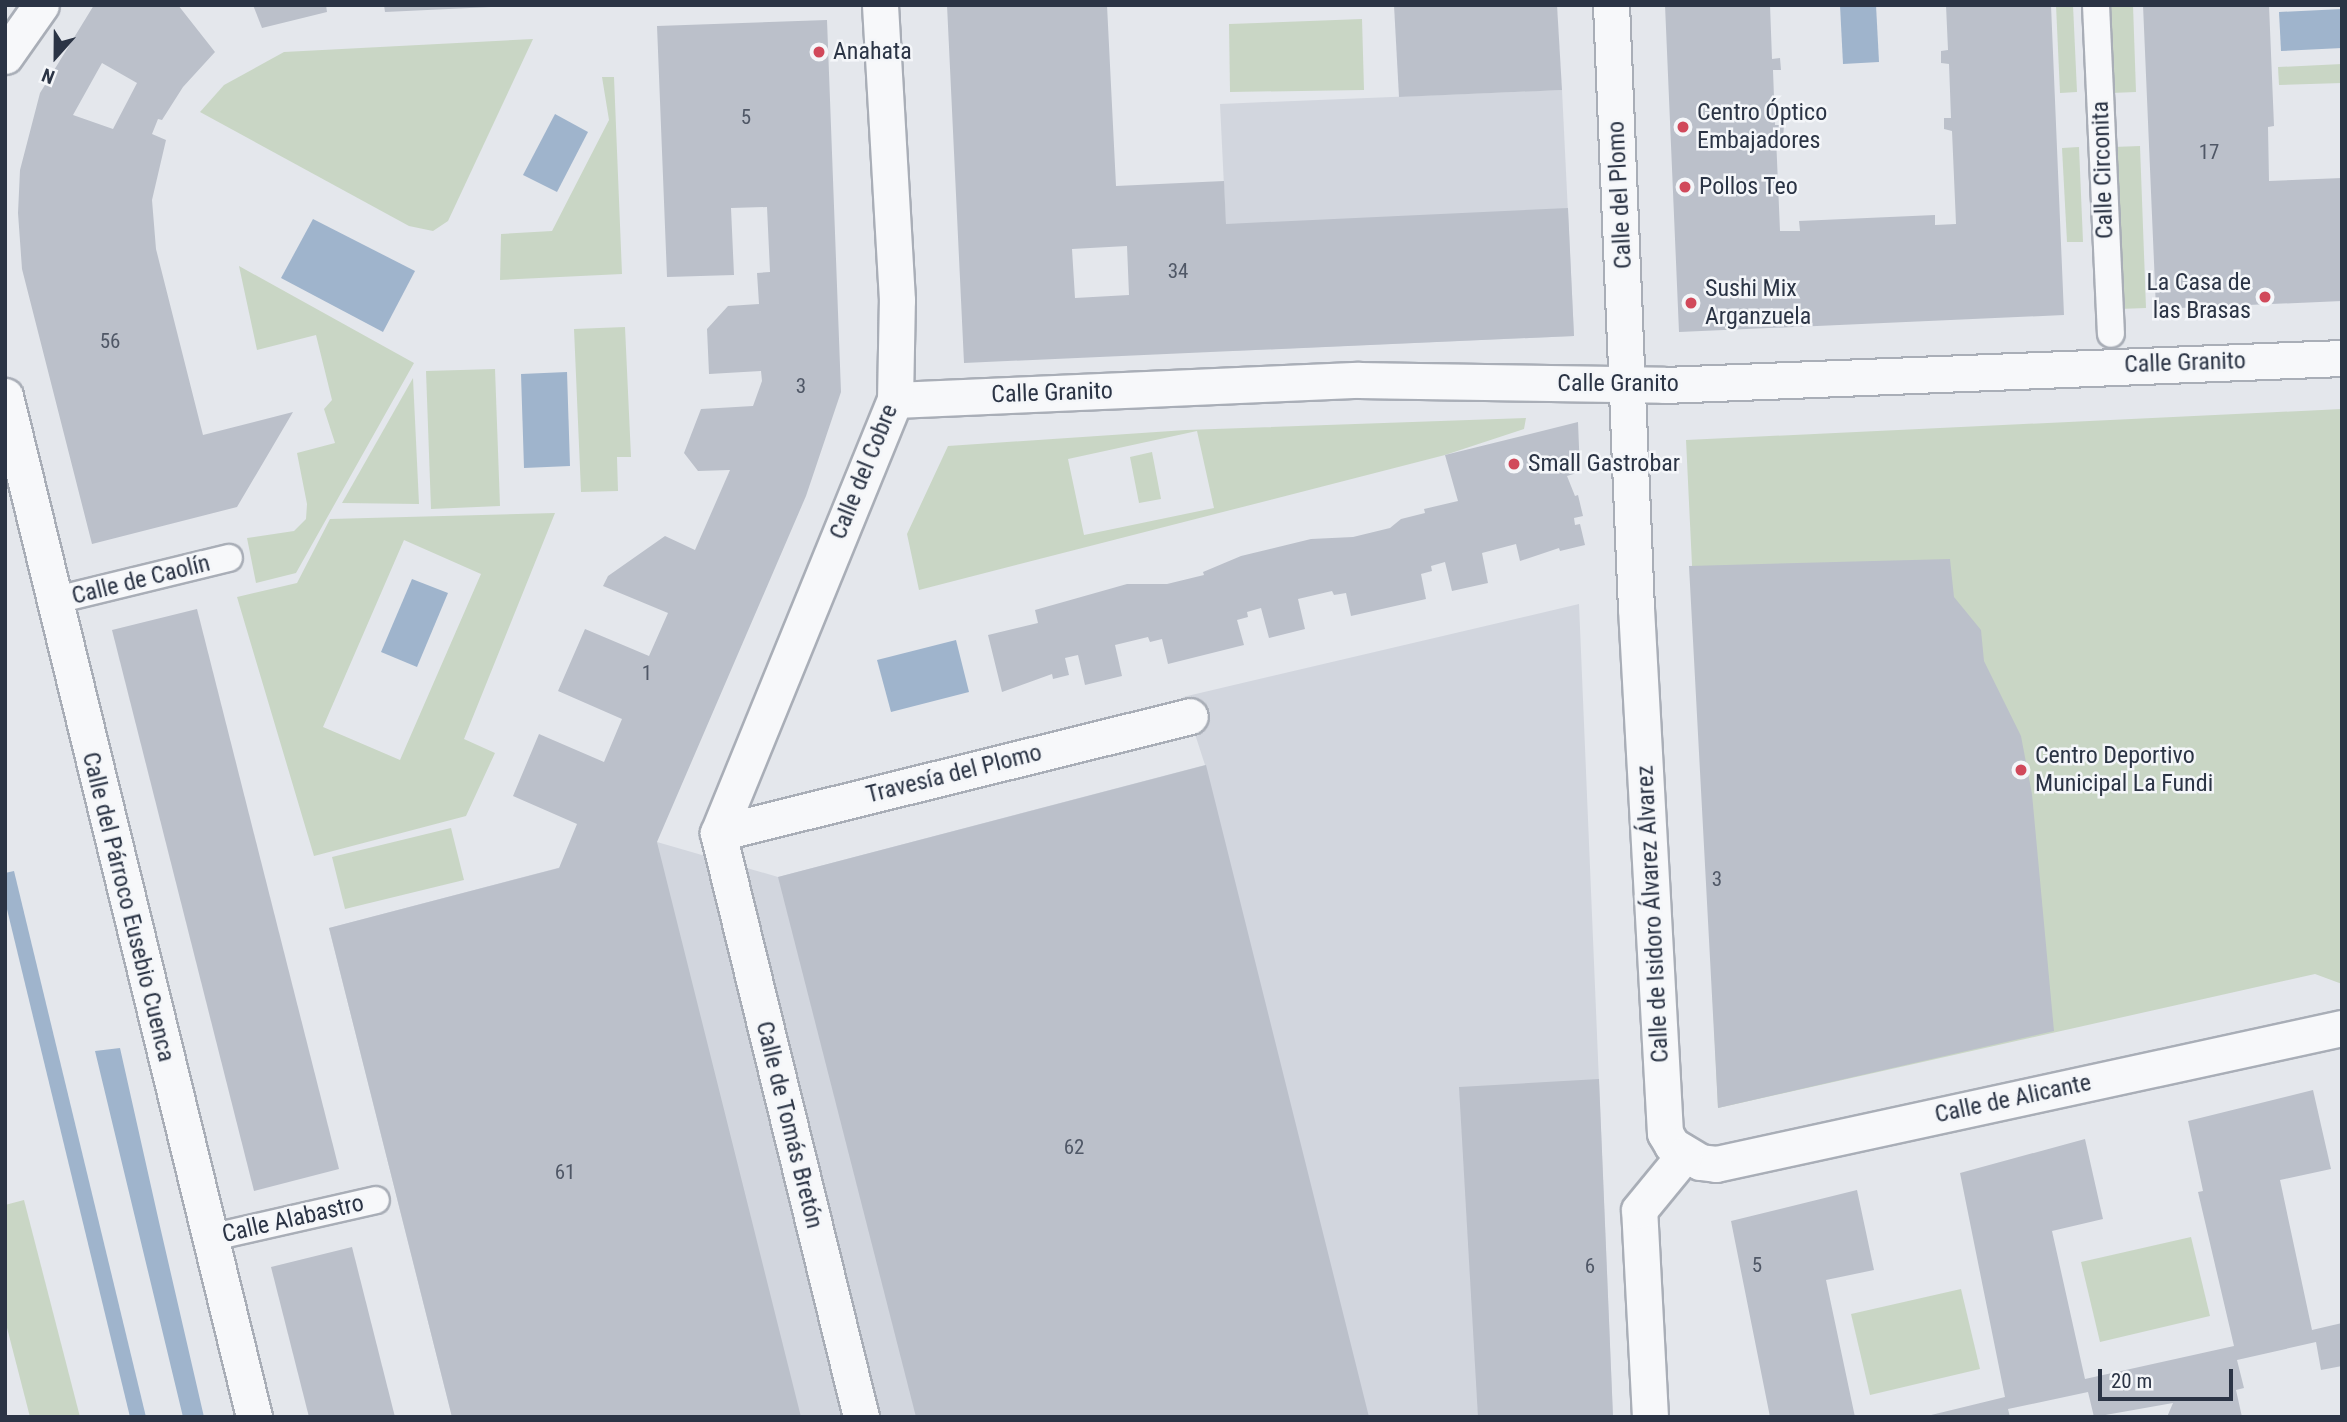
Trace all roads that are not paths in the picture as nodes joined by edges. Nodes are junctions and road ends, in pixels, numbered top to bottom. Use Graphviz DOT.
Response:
graph roads {
  1 [pos="41,5"];
  2 [pos="880,5"];
  3 [pos="1611,5"];
  4 [pos="2096,5"];
  5 [pos="5,56"];
  6 [pos="2111,334"];
  7 [pos="2342,358"];
  8 [pos="1628,385"];
  9 [pos="5,396"];
  10 [pos="895,400"];
  11 [pos="229,558"];
  12 [pos="52,601"];
  13 [pos="1191,716"];
  14 [pos="718,833"];
  15 [pos="2342,1028"];
  16 [pos="1685,1154"];
  17 [pos="376,1200"];
  18 [pos="209,1238"];
  19 [pos="254,1417"];
  20 [pos="861,1417"];
  21 [pos="1650,1417"];
  1 -- 5 [label="street"];
  2 -- 10 [label="street, Calle del Cobre"];
  3 -- 8 [label="street, Calle del Plomo"];
  4 -- 6 [label="street, Calle Circonita"];
  7 -- 8 [label="street, Calle Granito"];
  8 -- 10 [label="street, Calle Granito"];
  8 -- 16 [label="street, Calle de Isidoro Álvarez Álvarez"];
  9 -- 12 [label="street, Calle del Párroco Eusebio Cuenca"];
  10 -- 14 [label="street, Calle del Cobre"];
  11 -- 12 [label="street, Calle de Caolín"];
  12 -- 18 [label="street, Calle del Párroco Eusebio Cuenca"];
  13 -- 14 [label="street, Travesía del Plomo"];
  14 -- 20 [label="street, Calle de Tomás Bretón"];
  15 -- 16 [label="street, Calle de Alicante"];
  16 -- 21 [label="street"];
  17 -- 18 [label="street, Calle Alabastro"];
  18 -- 19 [label="street, Calle del Párroco Eusebio Cuenca"];
}
